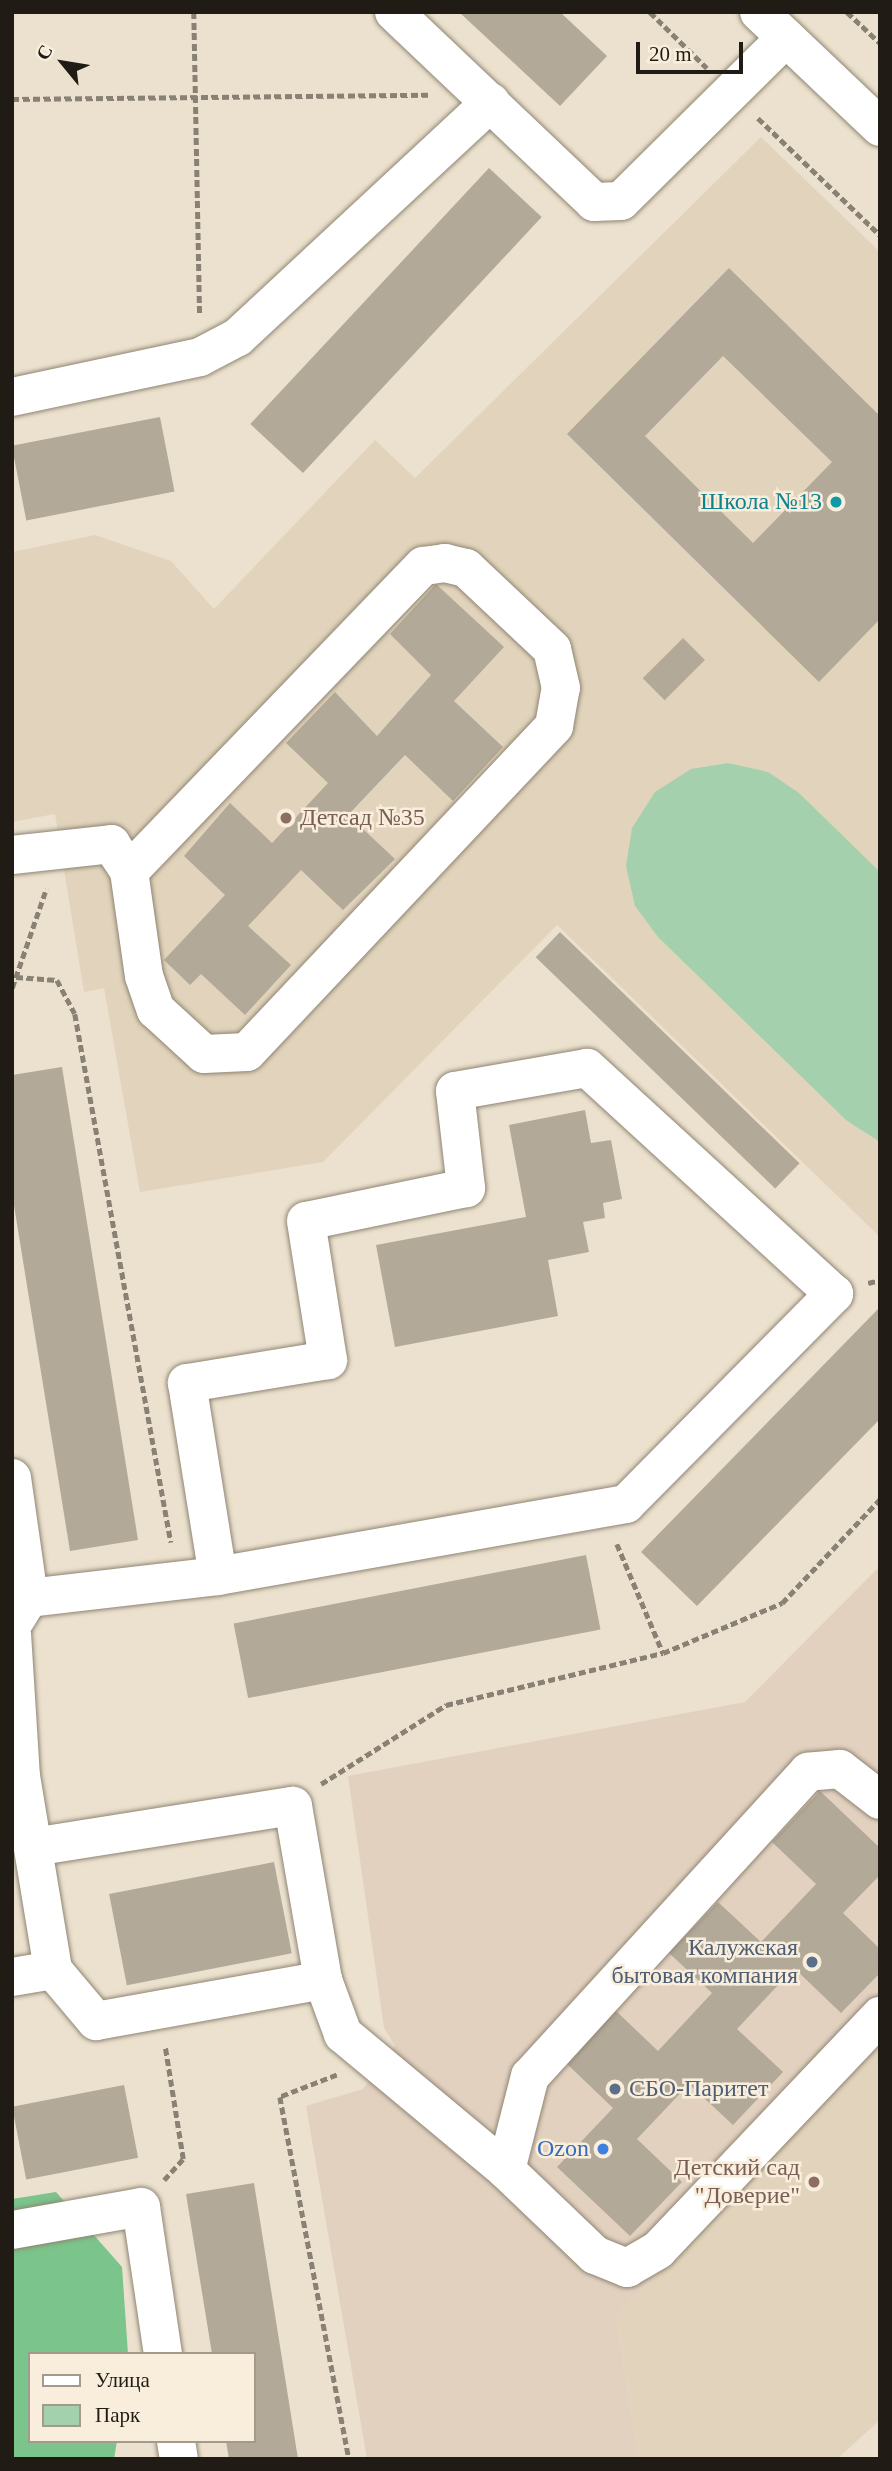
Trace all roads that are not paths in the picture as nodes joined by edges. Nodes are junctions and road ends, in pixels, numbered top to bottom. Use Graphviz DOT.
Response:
graph roads {
  1 [pos="394,12"];
  2 [pos="769,20"];
  3 [pos="491,102"];
  4 [pos="880,127"];
  5 [pos="12,397"];
  6 [pos="12,855"];
  7 [pos="129,871"];
  8 [pos="12,1478"];
  9 [pos="218,1576"];
  10 [pos="21,1612"];
  11 [pos="12,1634"];
  12 [pos="17,1777"];
  13 [pos="880,1800"];
  14 [pos="33,1847"];
  15 [pos="53,1970"];
  16 [pos="12,1977"];
  17 [pos="323,1980"];
  18 [pos="880,2016"];
  19 [pos="506,2170"];
  20 [pos="12,2230"];
  21 [pos="163,2352"];
  1 -- 3 [label="main road"];
  2 -- 3 [label="main road"];
  2 -- 4 [label="main road"];
  3 -- 5 [label="main road"];
  6 -- 7 [label="main road"];
  7 -- 7 [label="main road"];
  8 -- 10 [label="main road"];
  9 -- 9 [label="main road"];
  9 -- 10 [label="main road"];
  11 -- 12 [label="main road"];
  12 -- 14 [label="main road"];
  13 -- 19 [label="main road"];
  14 -- 15 [label="main road"];
  14 -- 17 [label="main road"];
  15 -- 16 [label="main road"];
  15 -- 17 [label="main road"];
  17 -- 19 [label="main road"];
  18 -- 19 [label="main road"];
  20 -- 21 [label="main road"];
}
